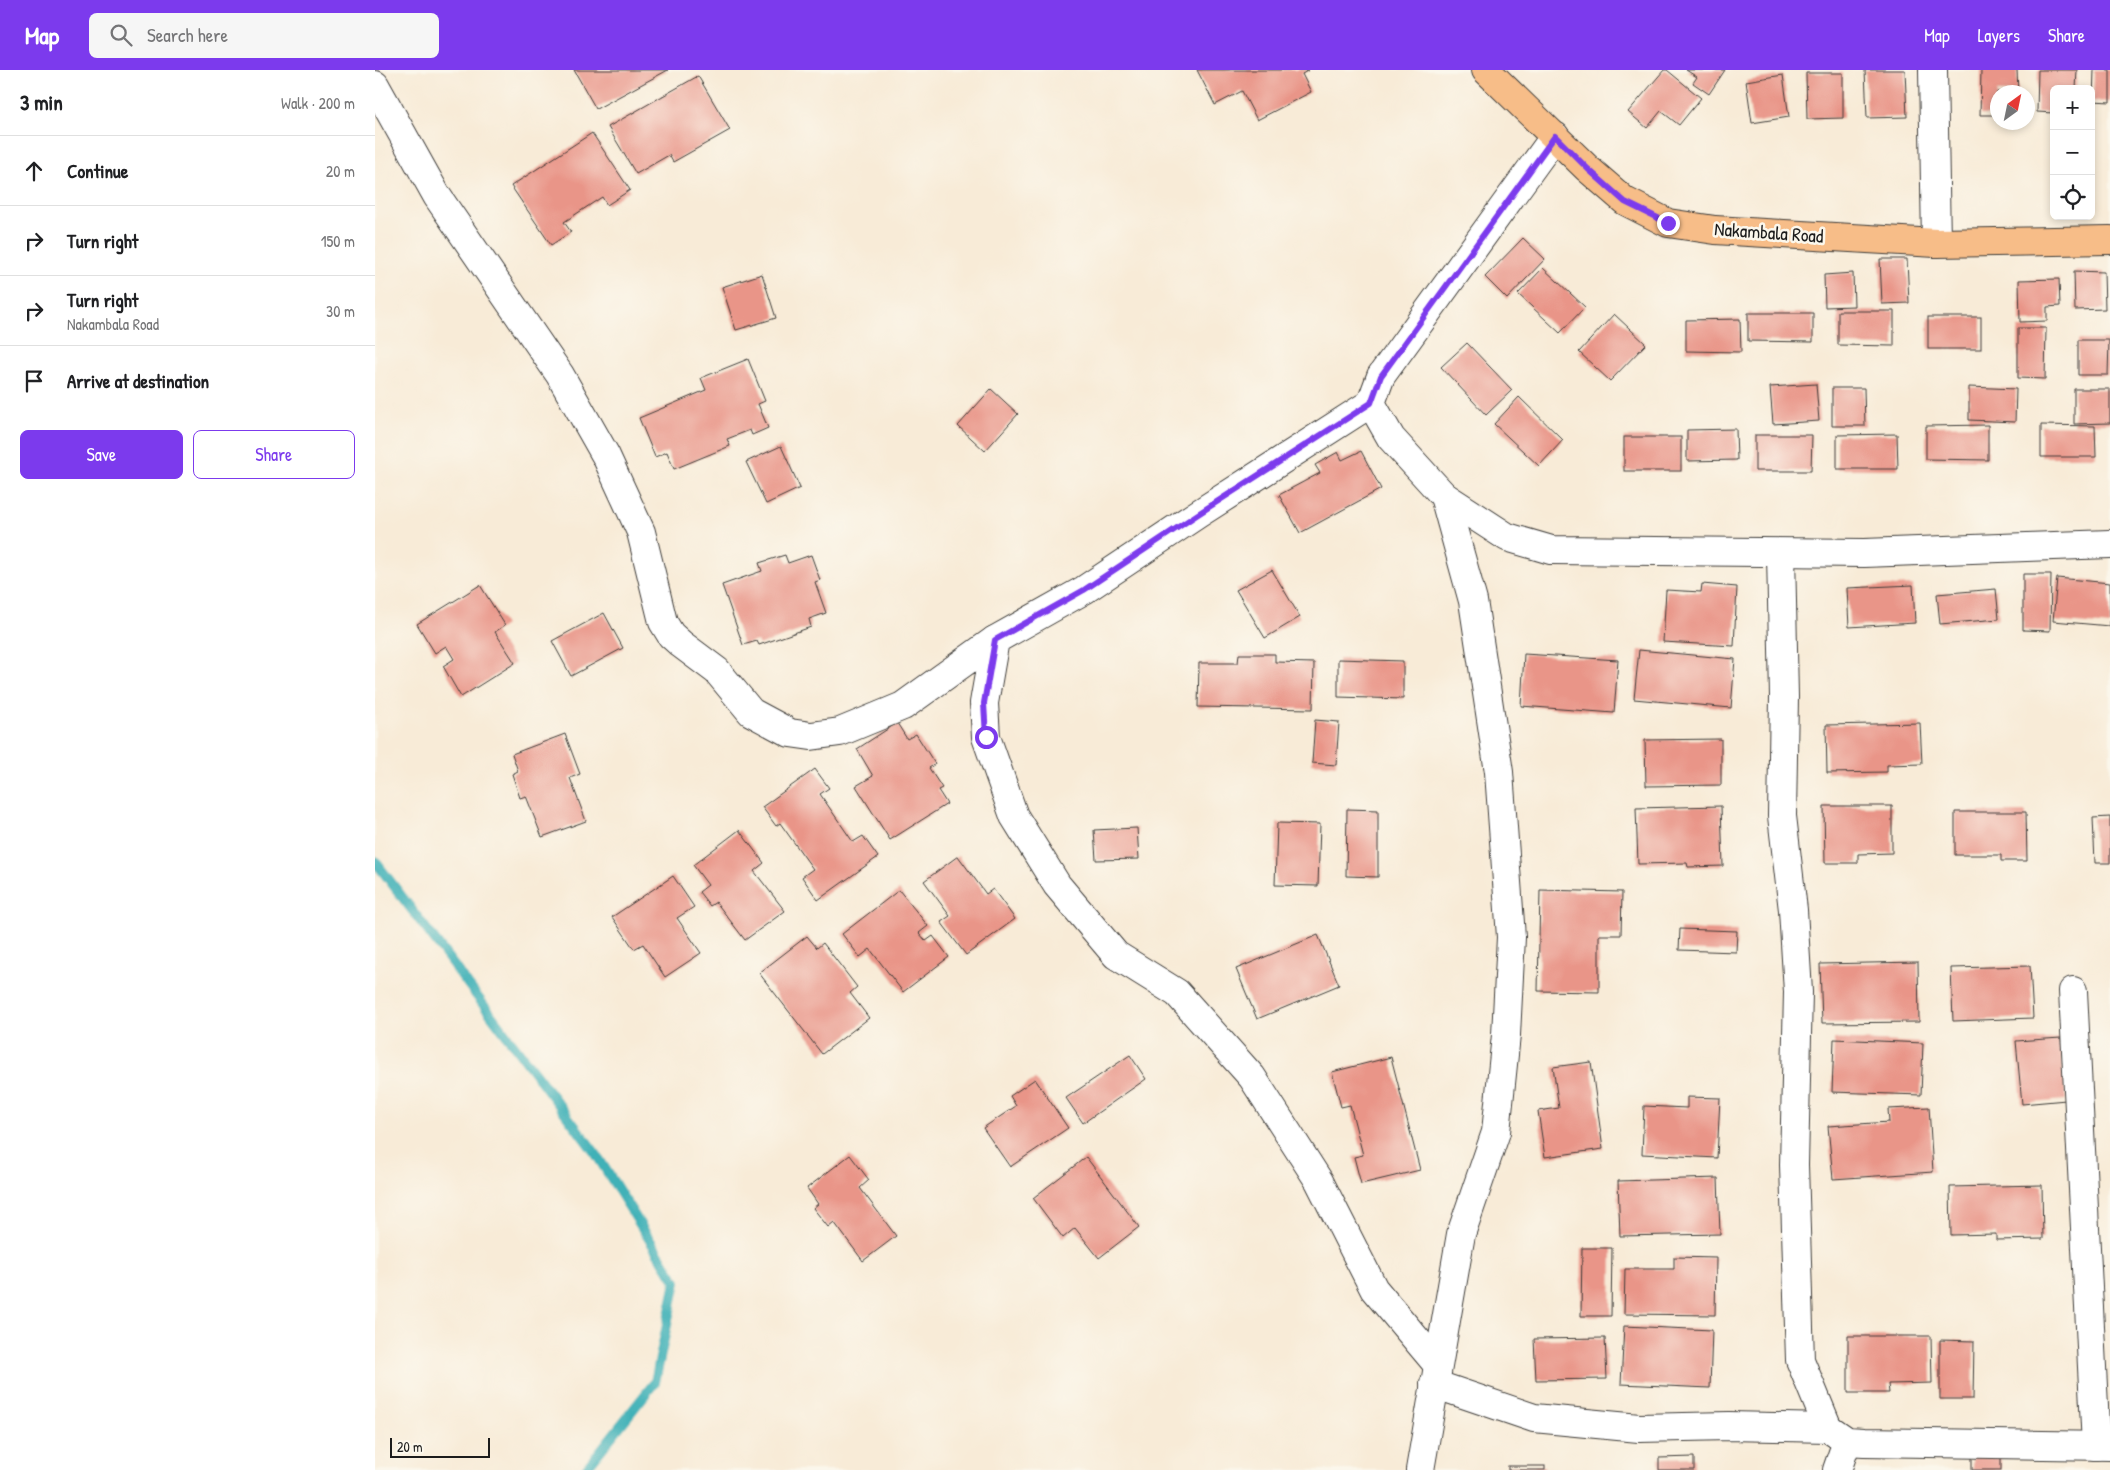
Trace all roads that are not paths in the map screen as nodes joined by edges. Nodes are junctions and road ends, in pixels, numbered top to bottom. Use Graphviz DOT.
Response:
graph roads {
  1 [pos="1485,70"];
  2 [pos="1933,70"];
  3 [pos="375,85"];
  4 [pos="1555,136"];
  5 [pos="2110,240"];
  6 [pos="1936,243"];
  7 [pos="1371,403"];
  8 [pos="1444,496"];
  9 [pos="2110,544"];
  10 [pos="1781,553"];
  11 [pos="995,640"];
  12 [pos="2073,991"];
  13 [pos="1435,1374"];
  14 [pos="1837,1435"];
  15 [pos="2103,1446"];
  16 [pos="1420,1470"];
  17 [pos="1837,1470"];
  1 -- 4 [label="main road, Nakambala Road"];
  2 -- 6 [label="street"];
  3 -- 11 [label="street"];
  4 -- 6 [label="main road, Nakambala Road"];
  4 -- 7 [label="street"];
  5 -- 6 [label="main road, Nakambala Road"];
  7 -- 8 [label="street"];
  7 -- 11 [label="street"];
  8 -- 10 [label="street"];
  8 -- 13 [label="street"];
  9 -- 10 [label="street"];
  10 -- 14 [label="street"];
  11 -- 13 [label="street"];
  12 -- 15 [label="street"];
  13 -- 14 [label="street"];
  13 -- 16 [label="street"];
  14 -- 15 [label="street"];
  14 -- 17 [label="street"];
}
